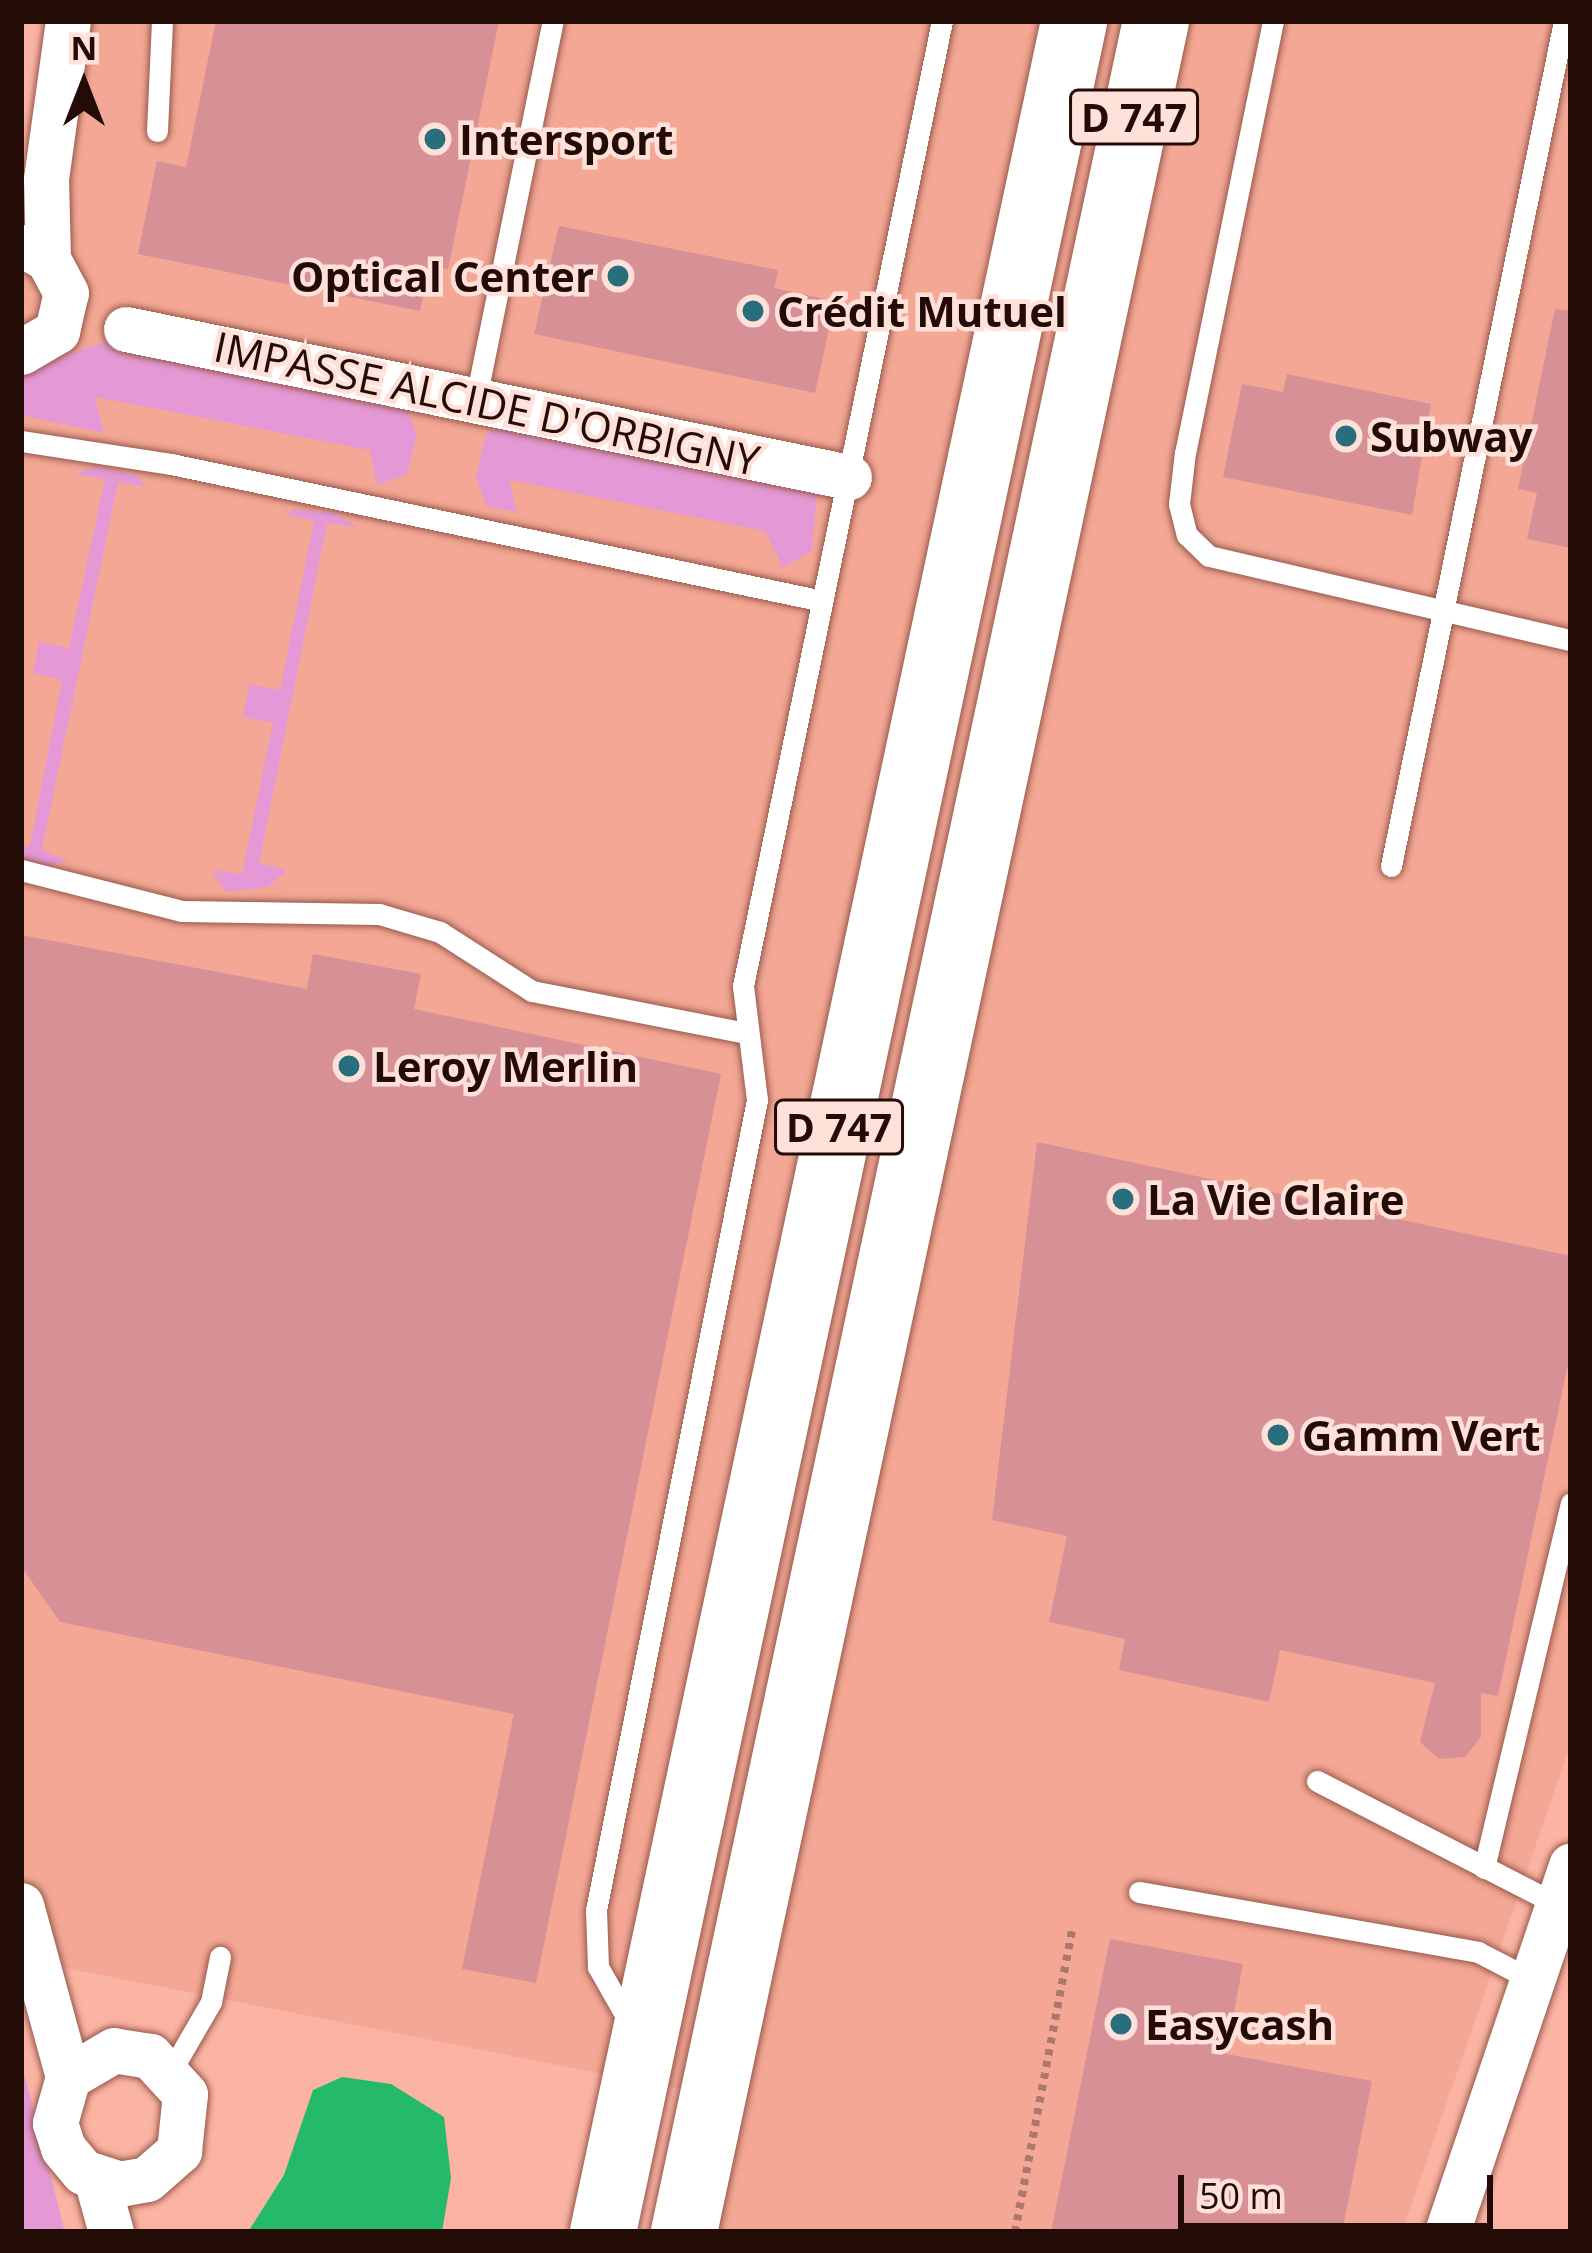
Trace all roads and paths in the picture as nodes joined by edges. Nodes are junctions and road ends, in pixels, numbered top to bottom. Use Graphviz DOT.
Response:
graph roads {
  1 [pos="68,21"];
  2 [pos="162,21"];
  3 [pos="553,21"];
  4 [pos="942,21"];
  5 [pos="1074,21"];
  6 [pos="1156,21"];
  7 [pos="1273,21"];
  8 [pos="1564,21"];
  9 [pos="157,131"];
  10 [pos="46,179"];
  11 [pos="21,220"];
  12 [pos="43,296"];
  13 [pos="475,403"];
  14 [pos="21,441"];
  15 [pos="849,477"];
  16 [pos="818,600"];
  17 [pos="1444,615"];
  18 [pos="1571,640"];
  19 [pos="1390,866"];
  20 [pos="21,869"];
  21 [pos="746,1034"];
  22 [pos="1571,1503"];
  23 [pos="1317,1781"];
  24 [pos="1484,1868"];
  25 [pos="1565,1885"];
  26 [pos="1138,1892"];
  27 [pos="21,1905"];
  28 [pos="1073,1926"];
  29 [pos="220,1957"];
  30 [pos="1532,1980"];
  31 [pos="42,1986"];
  32 [pos="643,2046"];
  33 [pos="114,2050"];
  34 [pos="171,2071"];
  35 [pos="68,2078"];
  36 [pos="96,2178"];
  37 [pos="147,2179"];
  38 [pos="111,2232"];
  39 [pos="138,2232"];
  40 [pos="603,2232"];
  41 [pos="684,2232"];
  42 [pos="1016,2232"];
  43 [pos="1447,2232"];
  1 -- 10 [label="street"];
  2 -- 9 [label="lane"];
  3 -- 13 [label="lane"];
  4 -- 15 [label="lane"];
  5 -- 32 [label="highway, D 747"];
  6 -- 41 [label="highway, D 747"];
  7 -- 17 [label="lane"];
  8 -- 17 [label="lane"];
  10 -- 11 [label="street"];
  10 -- 12 [label="street"];
  12 -- 13 [label="street, IMPASSE ALCIDE D'ORBIGNY"];
  13 -- 15 [label="street, IMPASSE ALCIDE D'ORBIGNY"];
  14 -- 16 [label="lane"];
  15 -- 16 [label="lane"];
  16 -- 21 [label="lane"];
  17 -- 18 [label="lane"];
  17 -- 19 [label="lane"];
  20 -- 21 [label="lane"];
  21 -- 32 [label="lane"];
  22 -- 24 [label="lane"];
  23 -- 24 [label="lane"];
  24 -- 25 [label="lane"];
  25 -- 30 [label="street"];
  26 -- 30 [label="lane"];
  27 -- 31 [label="street"];
  28 -- 42 [label="path"];
  29 -- 34 [label="lane"];
  30 -- 43 [label="street"];
  31 -- 33 [label="street"];
  31 -- 35 [label="street"];
  32 -- 40 [label="highway, D 747"];
  33 -- 34 [label="street"];
  33 -- 35 [label="street"];
  34 -- 37 [label="street"];
  35 -- 36 [label="street"];
  36 -- 37 [label="street"];
  36 -- 38 [label="street"];
  37 -- 39 [label="street"];
}
